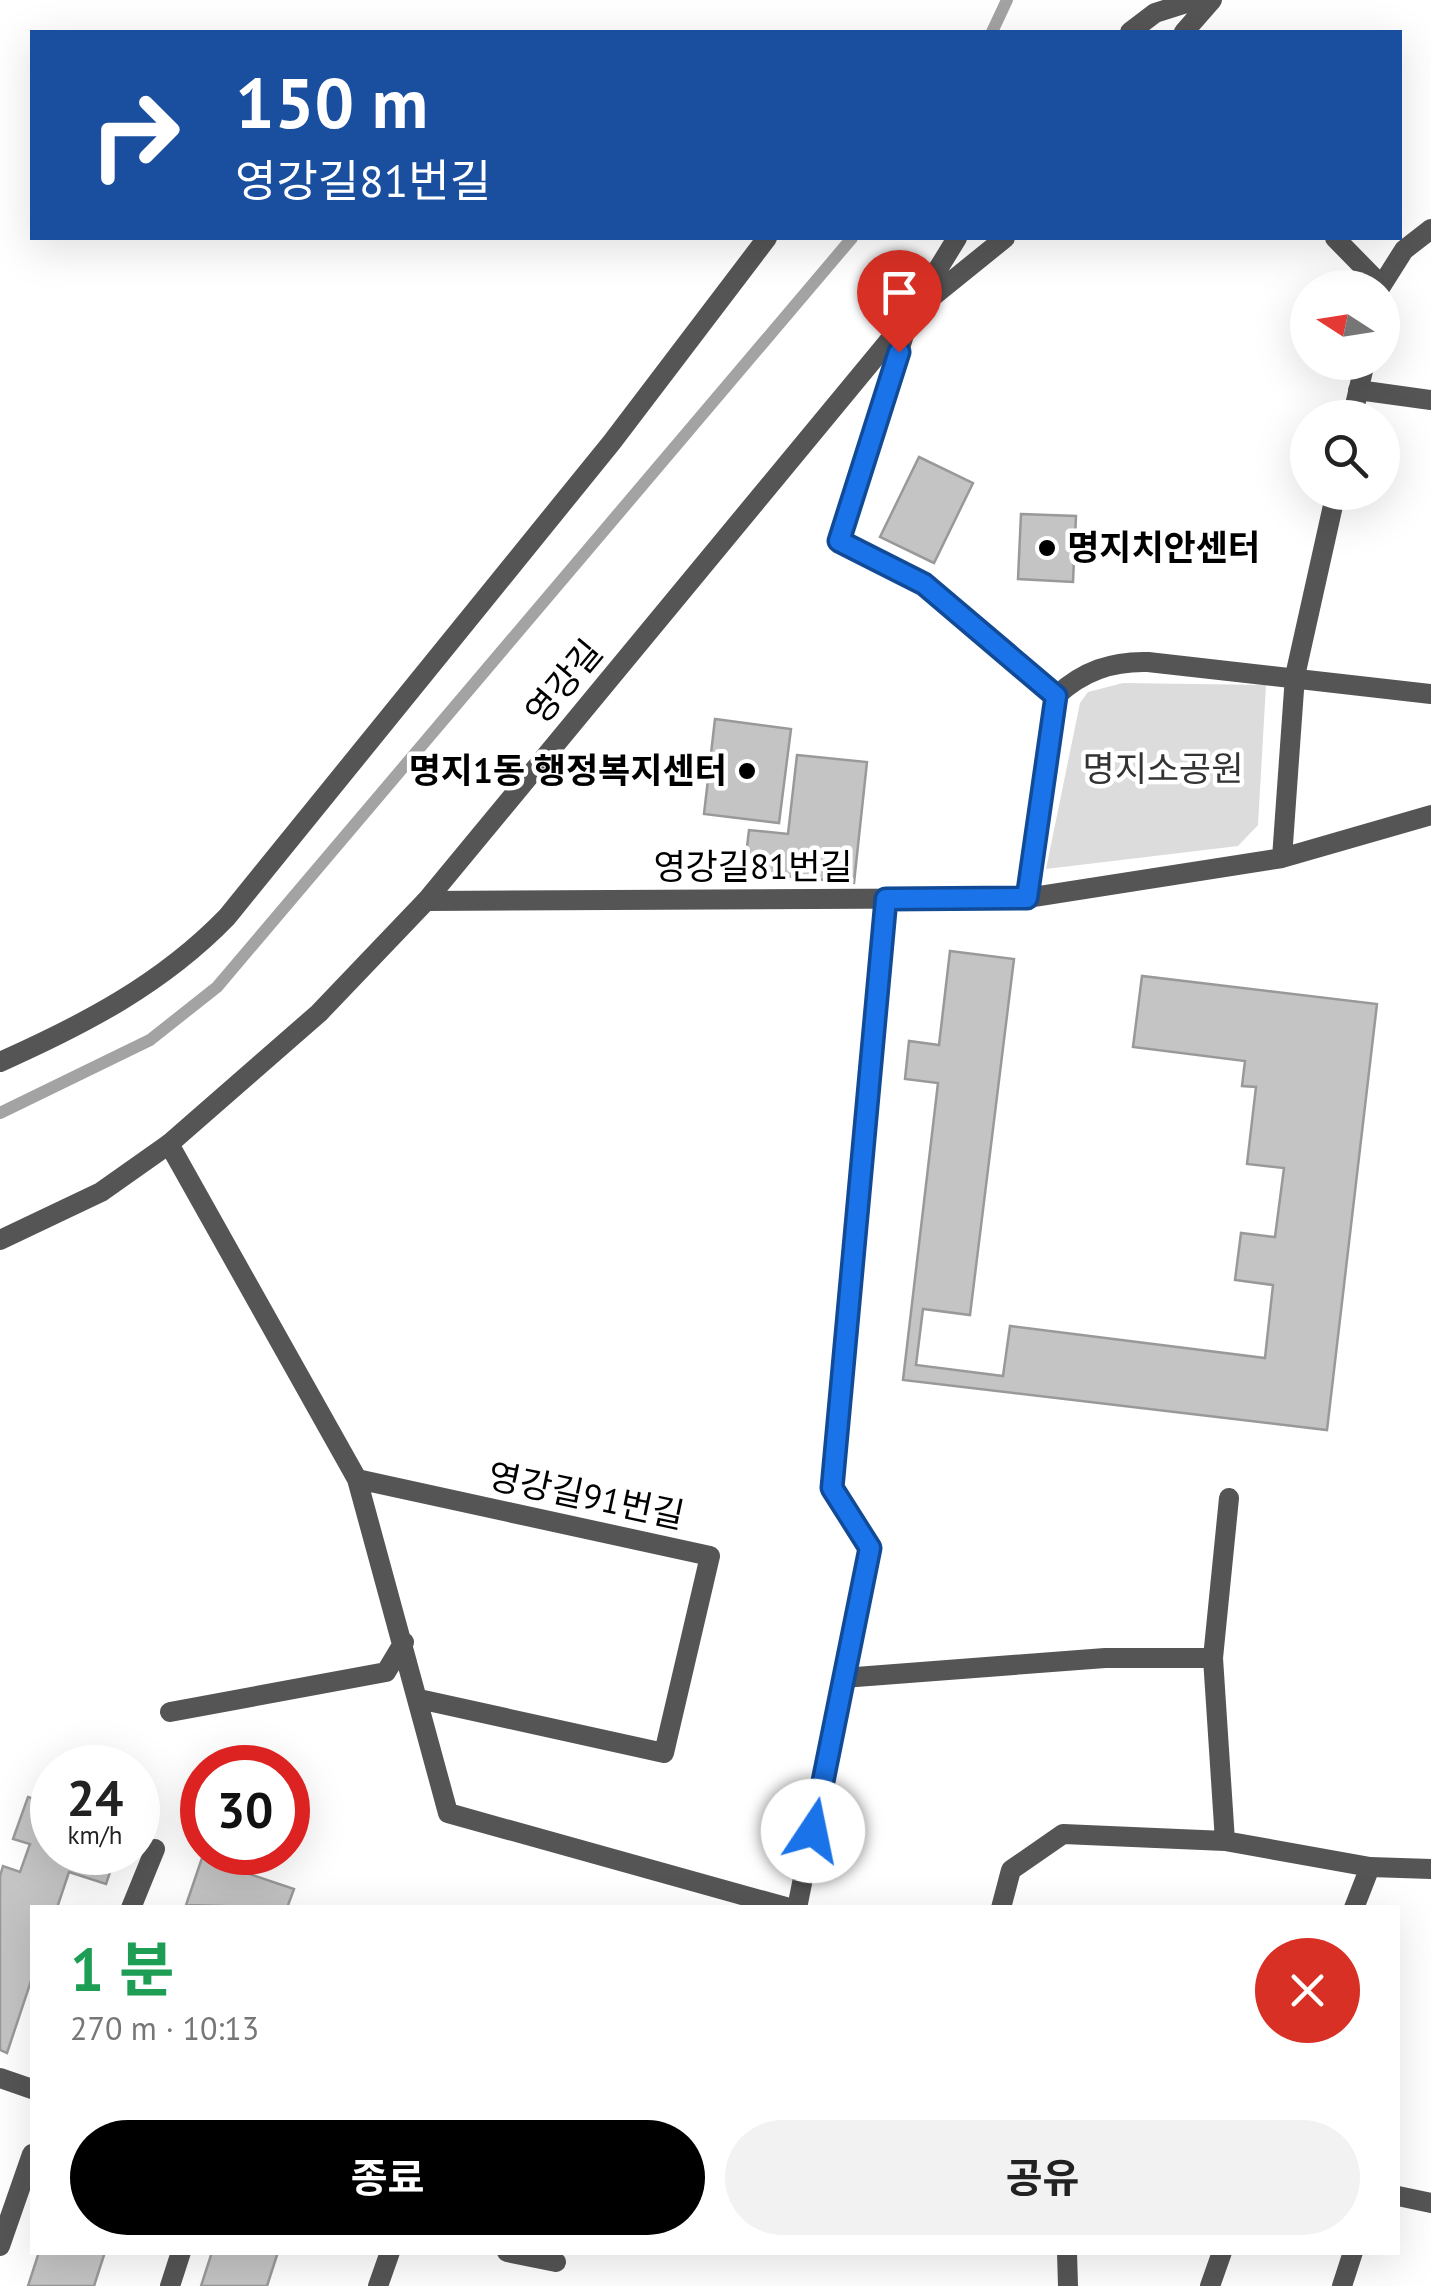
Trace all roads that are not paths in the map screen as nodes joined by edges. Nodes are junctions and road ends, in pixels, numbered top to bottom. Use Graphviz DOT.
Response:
graph roads {
  1 [pos="1196,0"];
  2 [pos="1212,0"];
  3 [pos="1133,30"];
  4 [pos="1186,30"];
  5 [pos="1431,229"];
  6 [pos="766,240"];
  7 [pos="956,240"];
  8 [pos="1003,240"];
  9 [pos="1337,240"];
  10 [pos="1365,270"];
  11 [pos="1391,270"];
  12 [pos="911,314"];
  13 [pos="1360,380"];
  14 [pos="1358,390"];
  15 [pos="1356,400"];
  16 [pos="1431,400"];
  17 [pos="1332,510"];
  18 [pos="1295,676"];
  19 [pos="1431,694"];
  20 [pos="1056,696"];
  21 [pos="1431,815"];
  22 [pos="1282,858"];
  23 [pos="1027,898"];
  24 [pos="886,899"];
  25 [pos="426,900"];
  26 [pos="0,1062"];
  27 [pos="169,1144"];
  28 [pos="0,1240"];
  29 [pos="357,1479"];
  30 [pos="1229,1498"];
  31 [pos="404,1642"];
  32 [pos="1214,1658"];
  33 [pos="844,1678"];
  34 [pos="418,1699"];
  35 [pos="170,1712"];
  36 [pos="1226,1841"];
  37 [pos="1370,1867"];
  38 [pos="1431,1869"];
  39 [pos="143,1875"];
  40 [pos="131,1905"];
  41 [pos="778,1905"];
  42 [pos="798,1905"];
  43 [pos="1002,1905"];
  44 [pos="1355,1905"];
  45 [pos="0,2078"];
  46 [pos="30,2088"];
  47 [pos="30,2160"];
  48 [pos="1400,2196"];
  49 [pos="1431,2203"];
  50 [pos="0,2246"];
  51 [pos="180,2255"];
  52 [pos="389,2255"];
  53 [pos="522,2255"];
  54 [pos="1067,2255"];
  55 [pos="1221,2255"];
  56 [pos="1352,2255"];
  57 [pos="556,2262"];
  58 [pos="170,2286"];
  59 [pos="378,2286"];
  60 [pos="1068,2286"];
  61 [pos="1210,2286"];
  62 [pos="1342,2286"];
  1 -- 3 [label="street"];
  2 -- 4 [label="street"];
  5 -- 11 [label="street"];
  6 -- 26 [label="street"];
  7 -- 12 [label="street"];
  8 -- 12 [label="street, 영강길"];
  9 -- 10 [label="street"];
  12 -- 20 [label="street"];
  12 -- 25 [label="street, 영강길"];
  13 -- 14 [label="street"];
  14 -- 15 [label="street"];
  14 -- 16 [label="street"];
  17 -- 18 [label="street"];
  18 -- 19 [label="street"];
  18 -- 20 [label="street"];
  18 -- 22 [label="street"];
  20 -- 23 [label="street"];
  21 -- 22 [label="street, 영강길81번길"];
  22 -- 23 [label="street, 영강길81번길"];
  23 -- 24 [label="street, 영강길81번길"];
  24 -- 25 [label="street, 영강길81번길"];
  24 -- 33 [label="street"];
  25 -- 27 [label="street, 영강길"];
  27 -- 28 [label="street, 영강길"];
  27 -- 29 [label="street"];
  29 -- 31 [label="street"];
  29 -- 34 [label="street, 영강길91번길"];
  30 -- 32 [label="street"];
  31 -- 34 [label="street"];
  31 -- 35 [label="street"];
  32 -- 33 [label="street"];
  32 -- 36 [label="street"];
  33 -- 42 [label="street"];
  34 -- 41 [label="street"];
  36 -- 37 [label="street"];
  36 -- 43 [label="street"];
  37 -- 38 [label="street"];
  37 -- 44 [label="street"];
  39 -- 40 [label="street"];
  45 -- 46 [label="street"];
  47 -- 50 [label="street"];
  48 -- 49 [label="street"];
  51 -- 58 [label="street"];
  52 -- 59 [label="street"];
  53 -- 57 [label="street"];
  54 -- 60 [label="street"];
  55 -- 61 [label="street"];
  56 -- 62 [label="street"];
}
